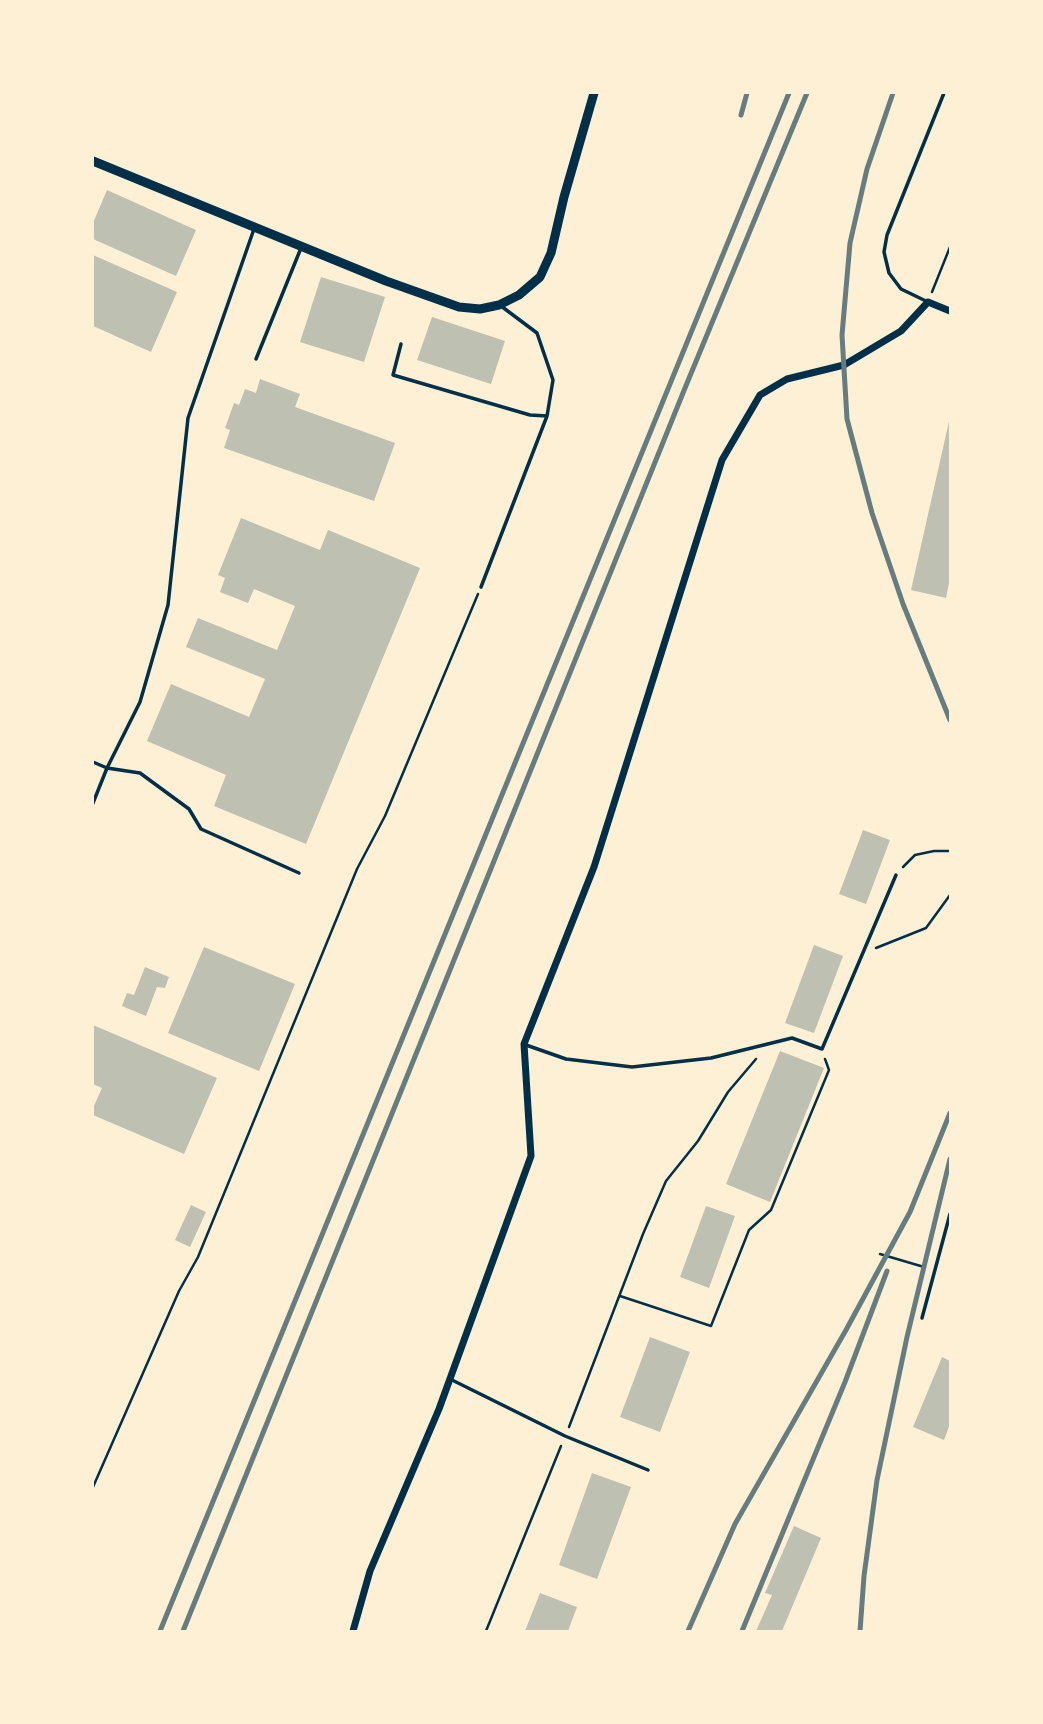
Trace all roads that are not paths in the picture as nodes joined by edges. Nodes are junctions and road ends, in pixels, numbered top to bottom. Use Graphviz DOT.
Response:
graph roads {
  1 [pos="594,93"];
  2 [pos="944,93"];
  3 [pos="93,161"];
  4 [pos="255,227"];
  5 [pos="301,246"];
  6 [pos="928,302"];
  7 [pos="499,305"];
  8 [pos="950,311"];
  9 [pos="401,345"];
  10 [pos="256,359"];
  11 [pos="547,416"];
  12 [pos="481,587"];
  13 [pos="93,762"];
  14 [pos="107,768"];
  15 [pos="93,803"];
  16 [pos="299,873"];
  17 [pos="896,875"];
  18 [pos="524,1044"];
  19 [pos="950,1214"];
  20 [pos="922,1318"];
  21 [pos="450,1378"];
  22 [pos="648,1470"];
  23 [pos="353,1631"];
  1 -- 7 [label="street"];
  2 -- 6 [label="lane"];
  3 -- 4 [label="street"];
  4 -- 5 [label="street"];
  4 -- 14 [label="lane"];
  5 -- 7 [label="street"];
  5 -- 10 [label="lane"];
  6 -- 8 [label="street"];
  6 -- 18 [label="street"];
  7 -- 11 [label="lane"];
  9 -- 11 [label="lane"];
  11 -- 12 [label="lane"];
  13 -- 14 [label="lane"];
  14 -- 15 [label="lane"];
  14 -- 16 [label="lane"];
  17 -- 18 [label="lane"];
  18 -- 21 [label="street"];
  19 -- 20 [label="lane"];
  21 -- 22 [label="lane"];
  21 -- 23 [label="street"];
}
